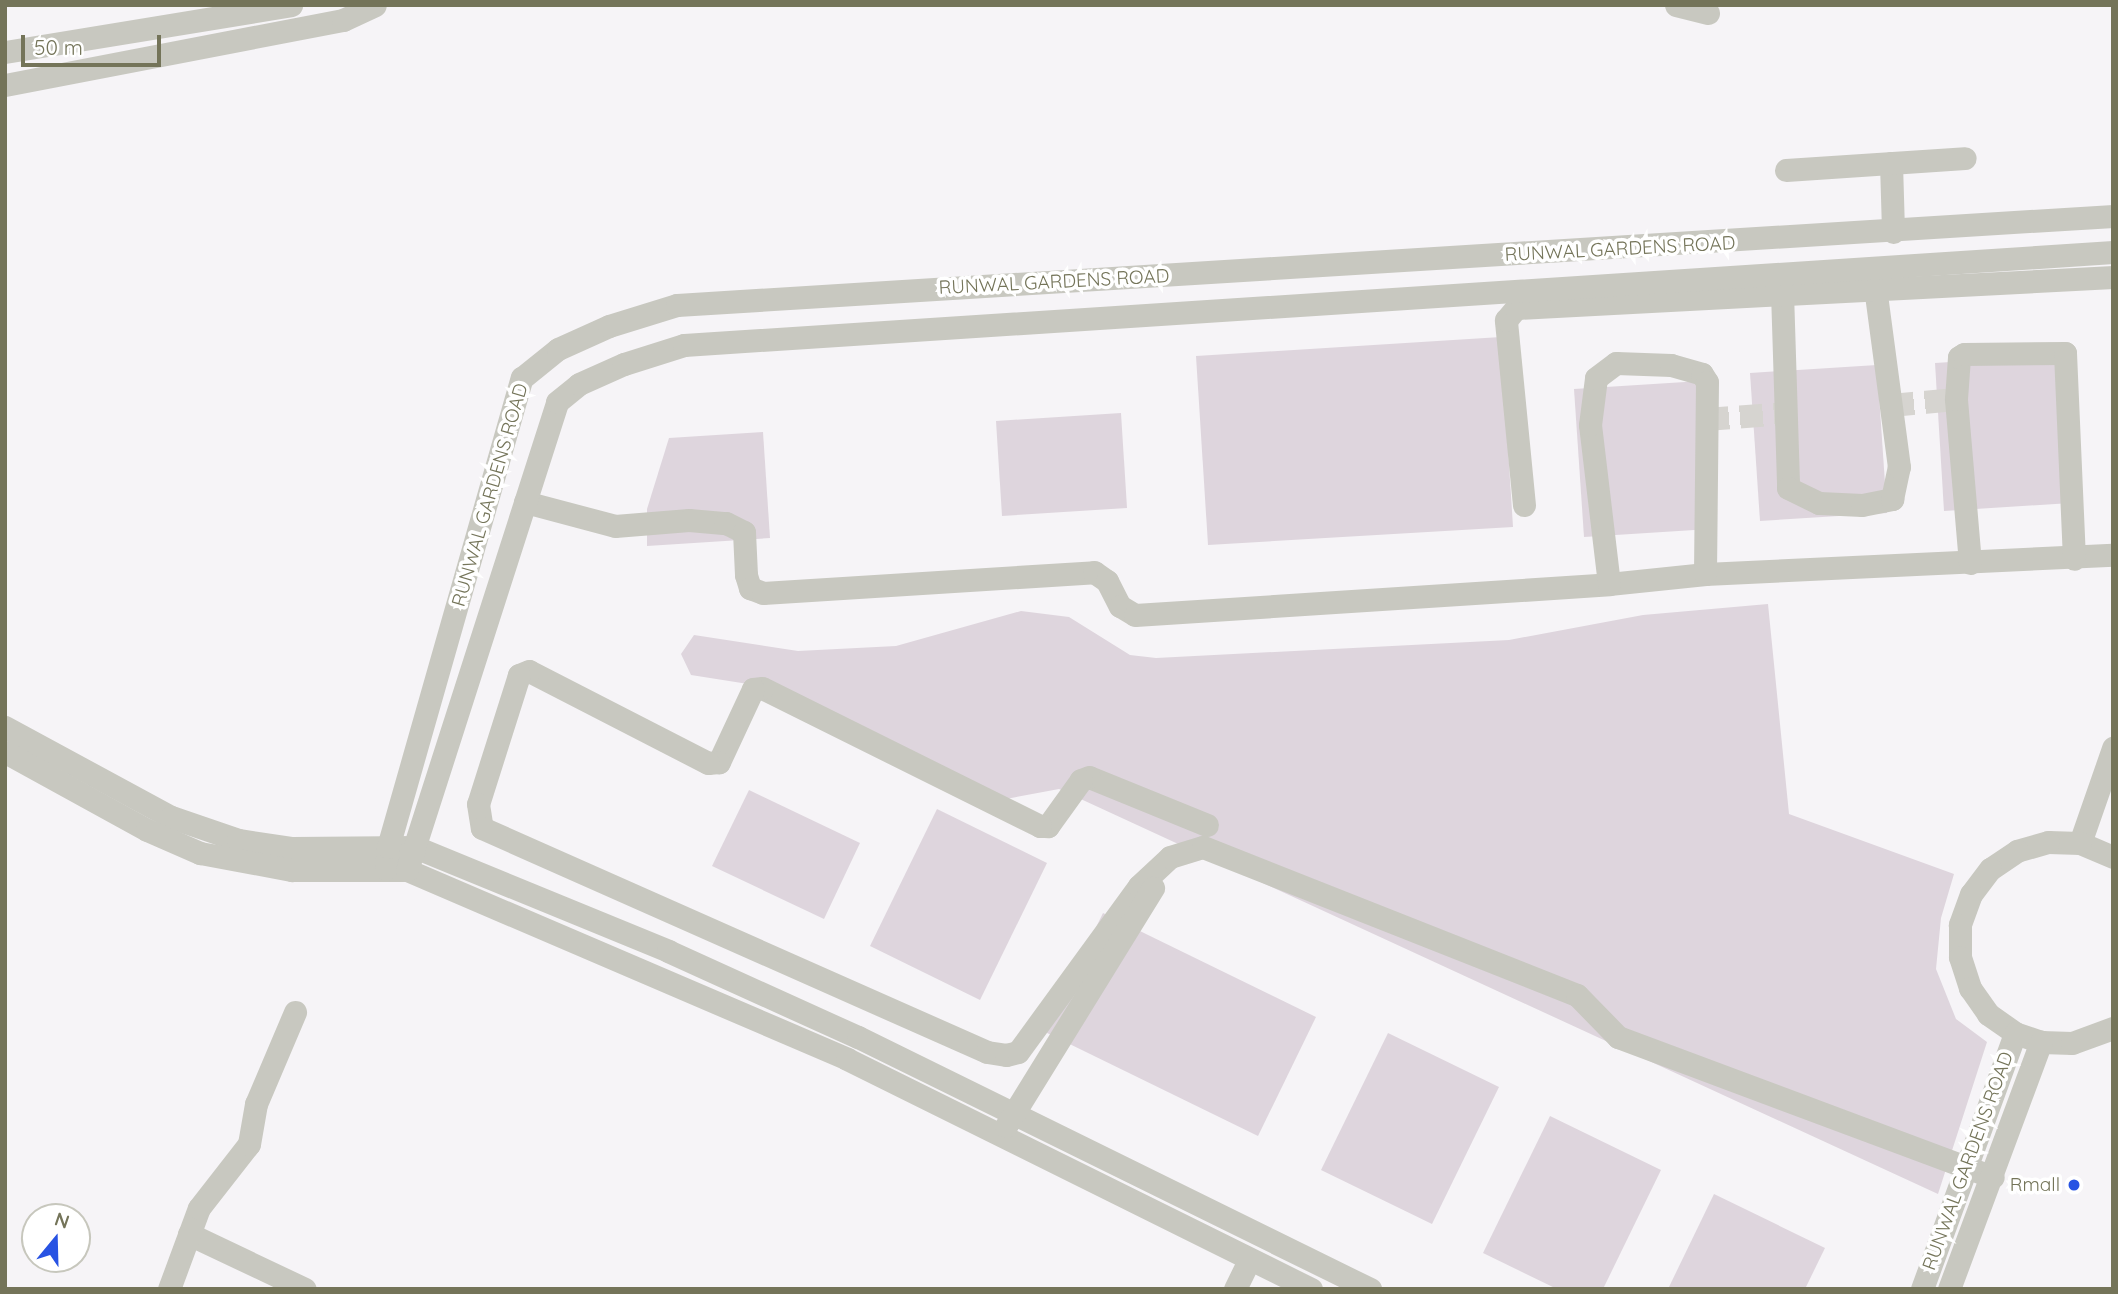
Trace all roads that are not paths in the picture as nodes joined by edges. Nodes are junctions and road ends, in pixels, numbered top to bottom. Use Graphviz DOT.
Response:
graph roads {
  1 [pos="290,5"];
  2 [pos="375,5"];
  3 [pos="1676,5"];
  4 [pos="1707,13"];
  5 [pos="5,52"];
  6 [pos="5,85"];
  7 [pos="1965,158"];
  8 [pos="1891,163"];
  9 [pos="1786,170"];
  10 [pos="2113,216"];
  11 [pos="1893,232"];
  12 [pos="2113,252"];
  13 [pos="2113,277"];
  14 [pos="1875,287"];
  15 [pos="1782,292"];
  16 [pos="525,502"];
  17 [pos="1524,505"];
  18 [pos="2113,555"];
  19 [pos="2074,559"];
  20 [pos="1970,563"];
  21 [pos="1704,573"];
  22 [pos="1609,584"];
  23 [pos="5,727"];
  24 [pos="2113,748"];
  25 [pos="5,752"];
  26 [pos="1208,825"];
  27 [pos="2080,843"];
  28 [pos="415,847"];
  29 [pos="2111,848"];
  30 [pos="1170,858"];
  31 [pos="394,862"];
  32 [pos="295,1012"];
  33 [pos="2113,1028"];
  34 [pos="2015,1033"];
  35 [pos="2041,1042"];
  36 [pos="1013,1114"];
  37 [pos="1000,1136"];
  38 [pos="1967,1167"];
  39 [pos="1993,1177"];
  40 [pos="189,1234"];
  41 [pos="1249,1260"];
  42 [pos="169,1289"];
  43 [pos="304,1289"];
  44 [pos="1235,1289"];
  45 [pos="1311,1289"];
  46 [pos="1370,1289"];
  47 [pos="1922,1289"];
  48 [pos="1949,1289"];
  1 -- 5 [label="street"];
  2 -- 6 [label="street"];
  3 -- 4 [label="street"];
  7 -- 8 [label="street"];
  8 -- 9 [label="street"];
  8 -- 11 [label="street"];
  10 -- 11 [label="street, RUNWAL GARDENS ROAD"];
  11 -- 31 [label="street, RUNWAL GARDENS ROAD"];
  12 -- 16 [label="street, RUNWAL GARDENS ROAD"];
  13 -- 14 [label="street"];
  14 -- 15 [label="street"];
  14 -- 15 [label="street"];
  15 -- 17 [label="street"];
  16 -- 22 [label="street"];
  16 -- 28 [label="street, RUNWAL GARDENS ROAD"];
  18 -- 19 [label="street"];
  19 -- 20 [label="street"];
  19 -- 20 [label="street"];
  20 -- 21 [label="street"];
  21 -- 22 [label="street"];
  21 -- 22 [label="street"];
  23 -- 31 [label="street"];
  24 -- 27 [label="street"];
  25 -- 31 [label="street"];
  26 -- 30 [label="street"];
  27 -- 29 [label="street, RUNWAL GARDENS ROAD"];
  27 -- 34 [label="street, RUNWAL GARDENS ROAD"];
  28 -- 31 [label="street, RUNWAL GARDENS ROAD"];
  28 -- 36 [label="street"];
  30 -- 36 [label="street"];
  30 -- 38 [label="street"];
  31 -- 37 [label="street"];
  32 -- 40 [label="street"];
  33 -- 35 [label="street, RUNWAL GARDENS ROAD"];
  34 -- 35 [label="street, RUNWAL GARDENS ROAD"];
  34 -- 38 [label="street, RUNWAL GARDENS ROAD"];
  35 -- 39 [label="street, RUNWAL GARDENS ROAD"];
  36 -- 37 [label="street"];
  36 -- 46 [label="street"];
  37 -- 41 [label="street"];
  38 -- 39 [label="street"];
  38 -- 47 [label="street, RUNWAL GARDENS ROAD"];
  39 -- 48 [label="street, RUNWAL GARDENS ROAD"];
  40 -- 42 [label="street"];
  40 -- 43 [label="street"];
  41 -- 44 [label="street"];
  41 -- 45 [label="street"];
}
